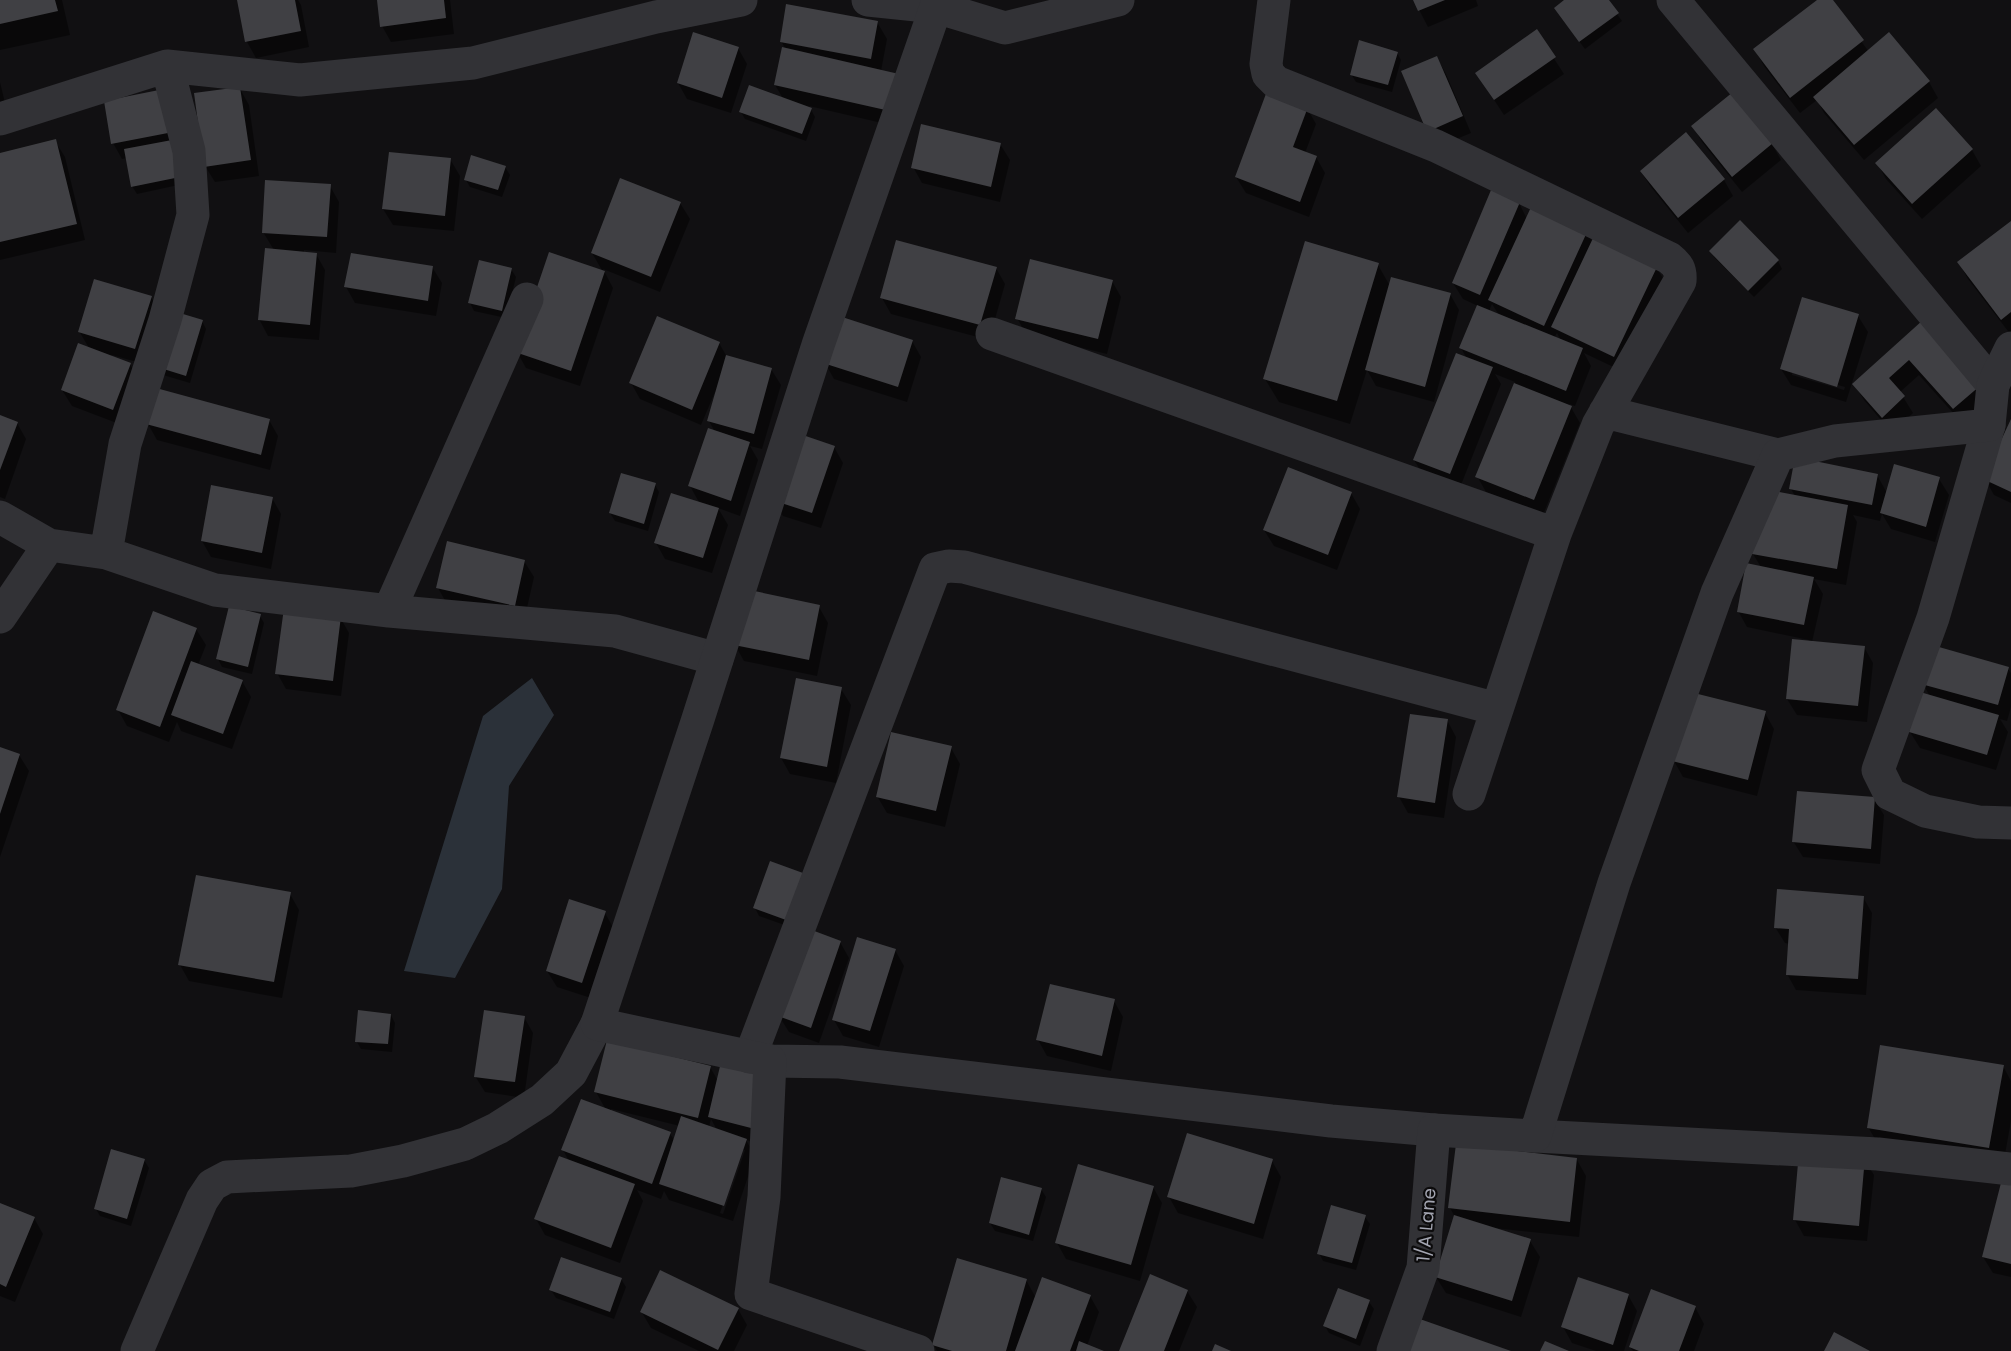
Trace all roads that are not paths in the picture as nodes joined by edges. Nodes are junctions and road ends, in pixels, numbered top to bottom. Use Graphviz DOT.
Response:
graph roads {
  1 [pos="741,0"];
  2 [pos="868,0"];
  3 [pos="1118,0"];
  4 [pos="1274,0"];
  5 [pos="1673,0"];
  6 [pos="936,8"];
  7 [pos="656,9"];
  8 [pos="167,66"];
  9 [pos="0,119"];
  10 [pos="527,298"];
  11 [pos="992,334"];
  12 [pos="2011,348"];
  13 [pos="1993,385"];
  14 [pos="1605,412"];
  15 [pos="1989,425"];
  16 [pos="1778,455"];
  17 [pos="0,517"];
  18 [pos="1555,534"];
  19 [pos="49,545"];
  20 [pos="106,554"];
  21 [pos="389,611"];
  22 [pos="0,617"];
  23 [pos="717,659"];
  24 [pos="1497,709"];
  25 [pos="1469,794"];
  26 [pos="2011,823"];
  27 [pos="597,1024"];
  28 [pos="760,1059"];
  29 [pos="1434,1130"];
  30 [pos="1535,1136"];
  31 [pos="2011,1169"];
  32 [pos="137,1351"];
  33 [pos="918,1351"];
  34 [pos="1393,1351"];
  1 -- 7 [label="street"];
  2 -- 6 [label="street"];
  3 -- 6 [label="street"];
  4 -- 14 [label="street"];
  5 -- 13 [label="street"];
  6 -- 23 [label="street"];
  7 -- 8 [label="street"];
  8 -- 9 [label="street"];
  8 -- 20 [label="street"];
  10 -- 21 [label="street"];
  11 -- 18 [label="street"];
  12 -- 13 [label="street"];
  13 -- 15 [label="street"];
  14 -- 16 [label="street"];
  14 -- 18 [label="street"];
  15 -- 16 [label="street"];
  15 -- 26 [label="street"];
  16 -- 30 [label="street"];
  17 -- 19 [label="street"];
  18 -- 24 [label="street"];
  19 -- 20 [label="street"];
  19 -- 22 [label="street"];
  20 -- 21 [label="street"];
  21 -- 23 [label="street"];
  23 -- 27 [label="street"];
  24 -- 25 [label="street"];
  24 -- 28 [label="street"];
  27 -- 28 [label="street"];
  27 -- 32 [label="street"];
  28 -- 29 [label="street"];
  28 -- 33 [label="street"];
  29 -- 30 [label="street"];
  29 -- 34 [label="street, 1/A Lane"];
  30 -- 31 [label="street"];
}
